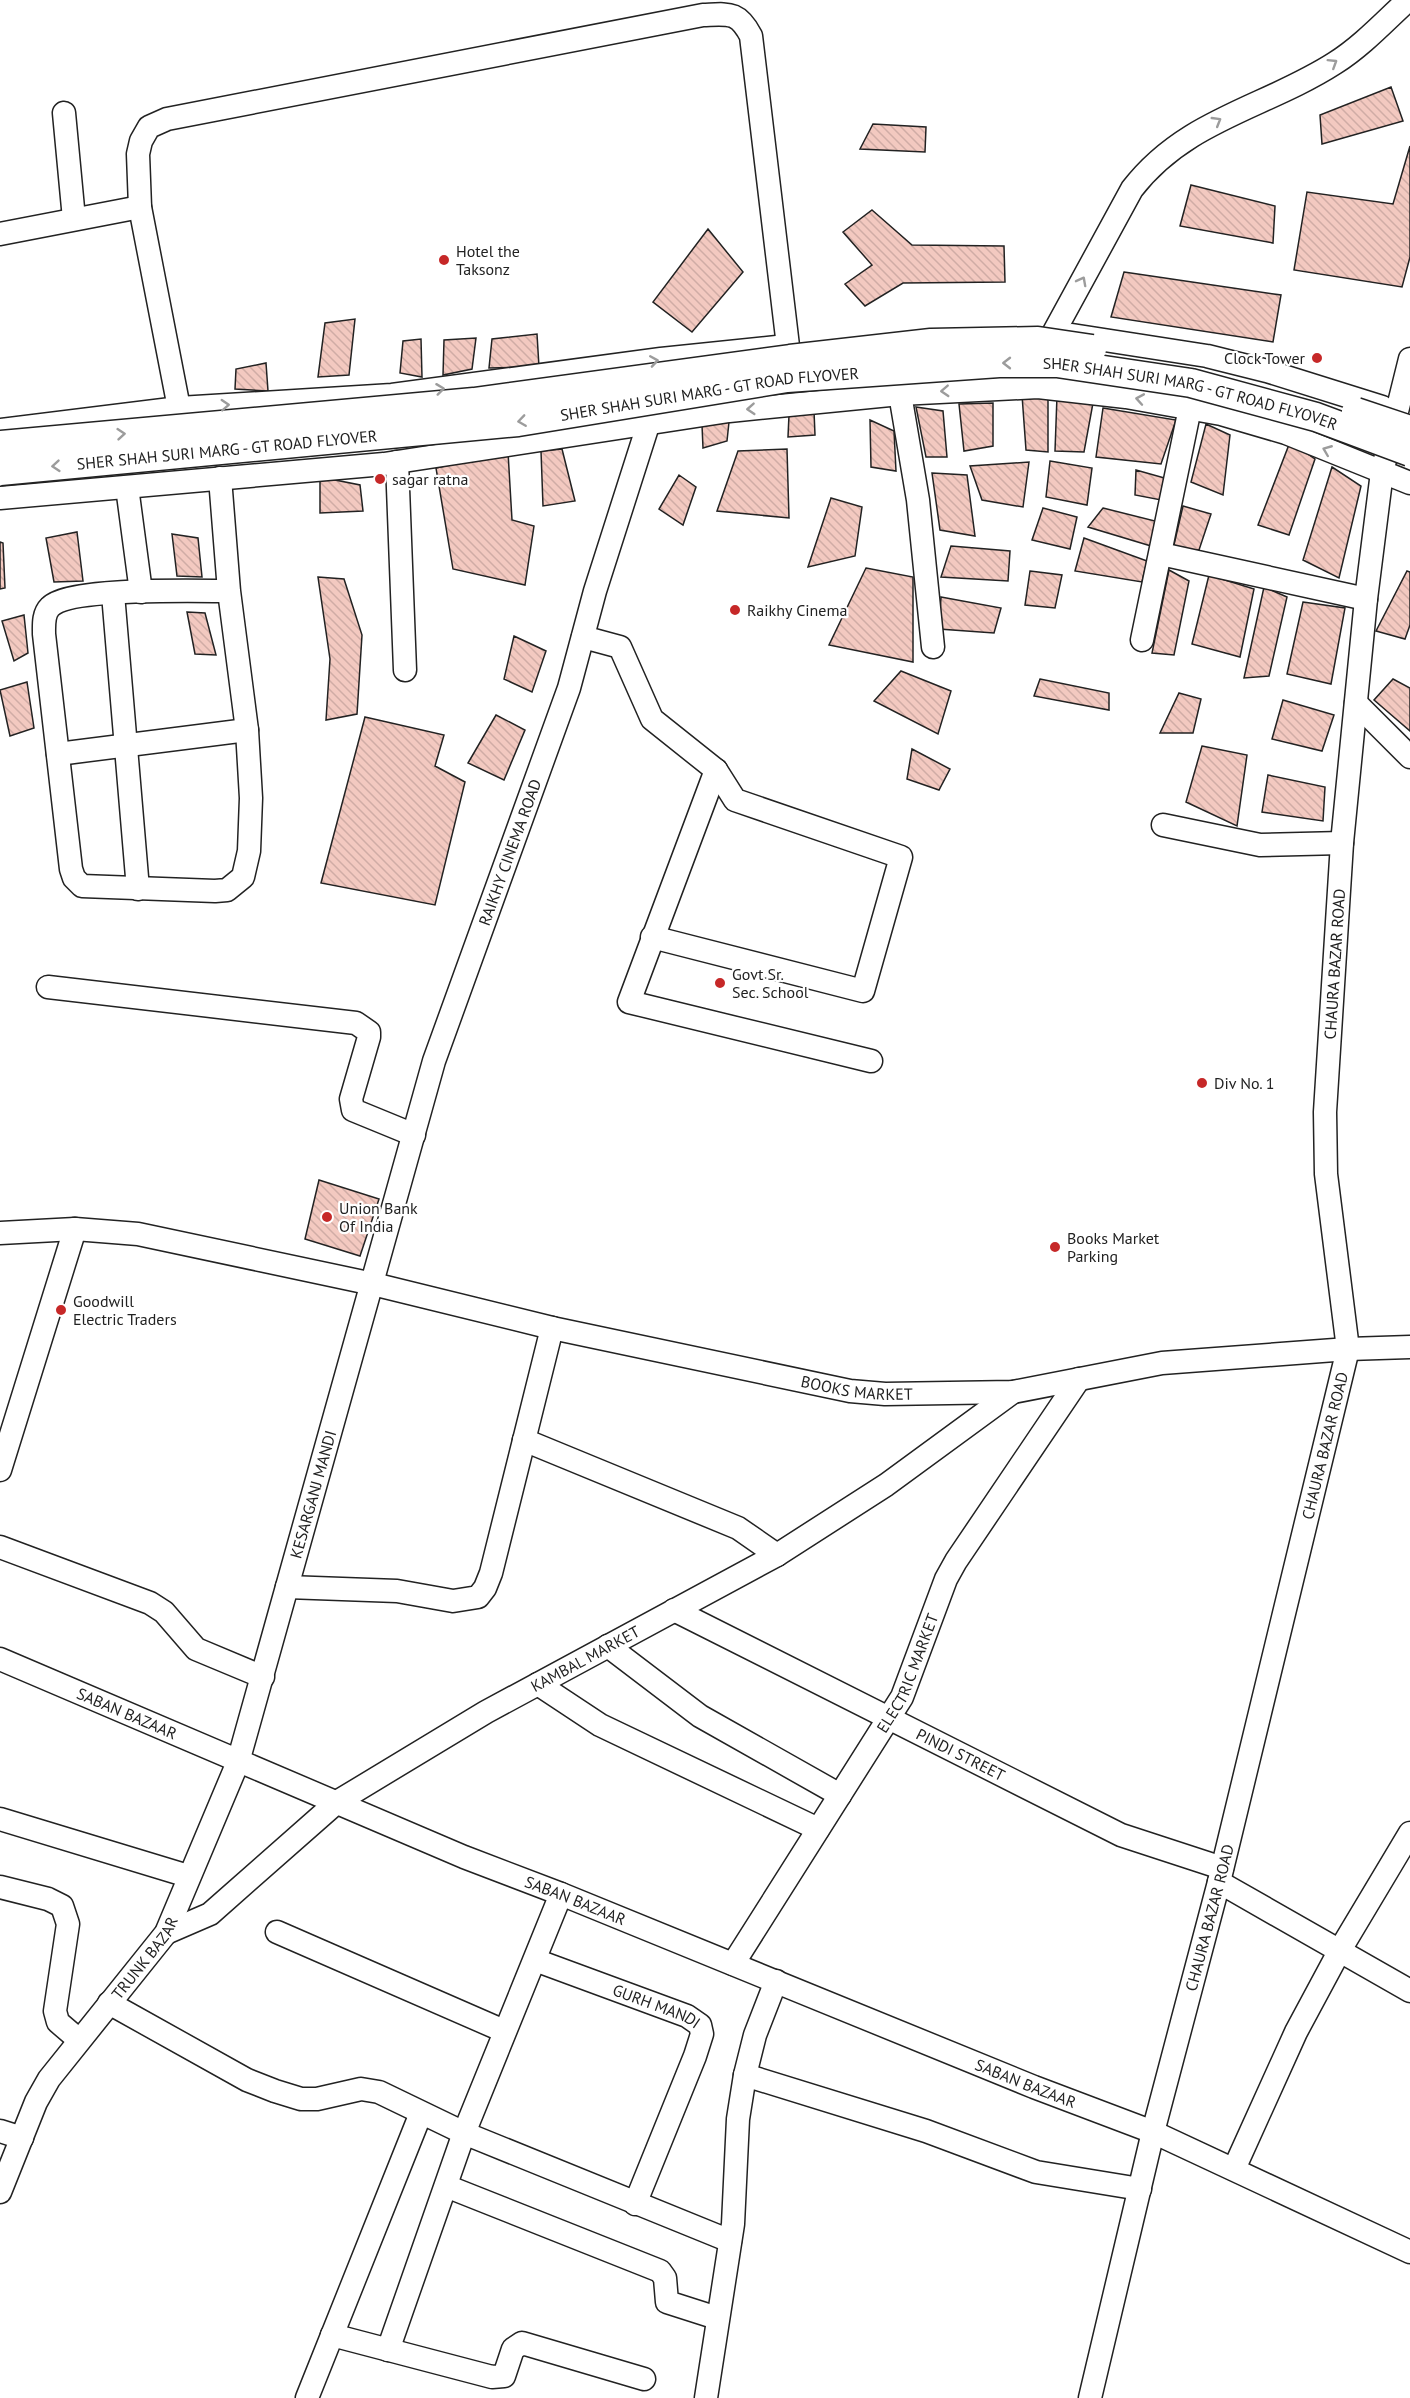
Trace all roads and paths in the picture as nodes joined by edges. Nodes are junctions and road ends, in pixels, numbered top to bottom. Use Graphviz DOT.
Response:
graph roads {
  1 [pos="1408,0"];
  2 [pos="64,113"];
  3 [pos="140,207"];
  4 [pos="74,219"];
  5 [pos="0,234"];
  6 [pos="1054,332"];
  7 [pos="788,346"];
  8 [pos="1410,359"];
  9 [pos="1038,387"];
  10 [pos="900,394"];
  11 [pos="179,408"];
  12 [pos="1190,408"];
  13 [pos="1406,420"];
  14 [pos="648,422"];
  15 [pos="0,430"];
  16 [pos="0,446"];
  17 [pos="1410,452"];
  18 [pos="398,462"];
  19 [pos="0,471"];
  20 [pos="1382,472"];
  21 [pos="220,478"];
  22 [pos="1410,483"];
  23 [pos="126,487"];
  24 [pos="0,498"];
  25 [pos="1161,555"];
  26 [pos="229,591"];
  27 [pos="141,592"];
  28 [pos="114,594"];
  29 [pos="1366,599"];
  30 [pos="583,637"];
  31 [pos="1142,640"];
  32 [pos="933,647"];
  33 [pos="405,670"];
  34 [pos="1356,704"];
  35 [pos="247,730"];
  36 [pos="128,745"];
  37 [pos="58,754"];
  38 [pos="1410,757"];
  39 [pos="716,770"];
  40 [pos="1163,825"];
  41 [pos="1342,843"];
  42 [pos="138,889"];
  43 [pos="652,937"];
  44 [pos="48,987"];
  45 [pos="871,1061"];
  46 [pos="414,1134"];
  47 [pos="75,1229"];
  48 [pos="0,1233"];
  49 [pos="373,1284"];
  50 [pos="552,1328"];
  51 [pos="1410,1347"];
  52 [pos="1348,1348"];
  53 [pos="1080,1379"];
  54 [pos="1013,1392"];
  55 [pos="524,1440"];
  56 [pos="0,1470"];
  57 [pos="0,1547"];
  58 [pos="777,1555"];
  59 [pos="287,1587"];
  60 [pos="674,1610"];
  61 [pos="608,1646"];
  62 [pos="0,1659"];
  63 [pos="263,1677"];
  64 [pos="538,1684"];
  65 [pos="255,1705"];
  66 [pos="890,1719"];
  67 [pos="238,1762"];
  68 [pos="840,1795"];
  69 [pos="337,1802"];
  70 [pos="0,1819"];
  71 [pos="818,1829"];
  72 [pos="1410,1833"];
  73 [pos="1220,1875"];
  74 [pos="188,1876"];
  75 [pos="0,1887"];
  76 [pos="561,1894"];
  77 [pos="277,1932"];
  78 [pos="166,1933"];
  79 [pos="1340,1950"];
  80 [pos="536,1960"];
  81 [pos="733,1964"];
  82 [pos="776,1981"];
  83 [pos="1410,1991"];
  84 [pos="109,2003"];
  85 [pos="504,2031"];
  86 [pos="79,2040"];
  87 [pos="745,2075"];
  88 [pos="421,2114"];
  89 [pos="0,2131"];
  90 [pos="1154,2132"];
  91 [pos="464,2133"];
  92 [pos="22,2138"];
  93 [pos="1234,2169"];
  94 [pos="446,2186"];
  95 [pos="1140,2189"];
  96 [pos="0,2192"];
  97 [pos="635,2204"];
  98 [pos="730,2241"];
  99 [pos="1410,2252"];
  100 [pos="717,2318"];
  101 [pos="333,2335"];
  102 [pos="388,2350"];
  103 [pos="644,2379"];
  104 [pos="307,2398"];
  105 [pos="706,2398"];
  106 [pos="1090,2398"];
  6 -- 1 [label="street, one-way"];
  2 -- 4 [label="street"];
  3 -- 4 [label="street"];
  3 -- 7 [label="street"];
  3 -- 11 [label="street"];
  4 -- 5 [label="street"];
  6 -- 7 [label="street"];
  6 -- 9 [label="street"];
  6 -- 13 [label="street"];
  11 -- 7 [label="street, one-way"];
  8 -- 13 [label="street, CHAURA BAZAR ROAD"];
  9 -- 10 [label="street, one-way"];
  12 -- 9 [label="street, one-way"];
  10 -- 14 [label="street, one-way"];
  10 -- 32 [label="street"];
  11 -- 15 [label="street"];
  20 -- 12 [label="street, one-way"];
  12 -- 25 [label="street"];
  16 -- 13 [label="main road, SHER SHAH SURI MARG - GT ROAD FLYOVER, one-way, bridge"];
  13 -- 20 [label="street, CHAURA BAZAR ROAD"];
  14 -- 18 [label="street"];
  14 -- 30 [label="street, RAIKHY CINEMA ROAD"];
  17 -- 19 [label="main road, SHER SHAH SURI MARG - GT ROAD FLYOVER, one-way, bridge"];
  18 -- 21 [label="street"];
  18 -- 33 [label="street"];
  20 -- 22 [label="street"];
  20 -- 29 [label="street, CHAURA BAZAR ROAD"];
  21 -- 23 [label="street"];
  21 -- 26 [label="street"];
  23 -- 24 [label="street"];
  23 -- 27 [label="street"];
  25 -- 29 [label="street"];
  25 -- 31 [label="street"];
  26 -- 27 [label="street"];
  26 -- 35 [label="street"];
  27 -- 28 [label="street"];
  28 -- 36 [label="street"];
  28 -- 37 [label="street"];
  29 -- 34 [label="street, CHAURA BAZAR ROAD"];
  30 -- 39 [label="street"];
  30 -- 46 [label="street, RAIKHY CINEMA ROAD"];
  34 -- 38 [label="street"];
  34 -- 41 [label="street, CHAURA BAZAR ROAD"];
  35 -- 36 [label="street"];
  35 -- 42 [label="street"];
  36 -- 37 [label="street"];
  36 -- 42 [label="street"];
  37 -- 42 [label="street"];
  39 -- 43 [label="street"];
  39 -- 43 [label="street"];
  40 -- 41 [label="street"];
  41 -- 52 [label="street, CHAURA BAZAR ROAD"];
  43 -- 45 [label="street"];
  44 -- 46 [label="street"];
  46 -- 49 [label="street, RAIKHY CINEMA ROAD"];
  47 -- 48 [label="street, BOOKS MARKET"];
  47 -- 49 [label="street, BOOKS MARKET"];
  47 -- 56 [label="street"];
  49 -- 50 [label="street, BOOKS MARKET"];
  49 -- 59 [label="street, KESARGANJ MANDI"];
  50 -- 54 [label="street, BOOKS MARKET"];
  50 -- 55 [label="street"];
  51 -- 52 [label="street, BOOKS MARKET"];
  52 -- 53 [label="street, BOOKS MARKET"];
  52 -- 73 [label="street, CHAURA BAZAR ROAD"];
  53 -- 54 [label="street, BOOKS MARKET"];
  53 -- 66 [label="street, ELECTRIC MARKET"];
  54 -- 58 [label="street, KAMBAL MARKET"];
  55 -- 58 [label="street"];
  55 -- 59 [label="street"];
  57 -- 63 [label="street"];
  58 -- 60 [label="street, KAMBAL MARKET"];
  59 -- 63 [label="street, KESARGANJ MANDI"];
  60 -- 61 [label="street, KAMBAL MARKET"];
  60 -- 66 [label="street, PINDI STREET"];
  61 -- 64 [label="street, KAMBAL MARKET"];
  61 -- 68 [label="street"];
  62 -- 67 [label="street, SABAN BAZAAR"];
  63 -- 65 [label="street, KESARGANJ MANDI"];
  64 -- 69 [label="street, KAMBAL MARKET"];
  64 -- 71 [label="street"];
  65 -- 67 [label="street, TRUNK BAZAR"];
  66 -- 68 [label="street, ELECTRIC MARKET"];
  66 -- 73 [label="street, PINDI STREET"];
  67 -- 69 [label="street, SABAN BAZAAR"];
  67 -- 74 [label="street, TRUNK BAZAR"];
  68 -- 71 [label="street, ELECTRIC MARKET"];
  69 -- 76 [label="street, SABAN BAZAAR"];
  69 -- 78 [label="street, KAMBAL MARKET"];
  70 -- 74 [label="street"];
  71 -- 81 [label="street, ELECTRIC MARKET"];
  72 -- 79 [label="street"];
  73 -- 79 [label="street, PINDI STREET"];
  73 -- 90 [label="street, CHAURA BAZAR ROAD"];
  74 -- 78 [label="street, TRUNK BAZAR"];
  75 -- 86 [label="street"];
  76 -- 80 [label="street"];
  76 -- 81 [label="street, SABAN BAZAAR"];
  77 -- 85 [label="street"];
  78 -- 84 [label="street, TRUNK BAZAR"];
  79 -- 83 [label="street, PINDI STREET"];
  79 -- 93 [label="street"];
  80 -- 85 [label="street"];
  80 -- 97 [label="street, GURH MANDI"];
  81 -- 82 [label="street, SABAN BAZAAR"];
  82 -- 87 [label="street"];
  82 -- 90 [label="street, SABAN BAZAAR"];
  84 -- 86 [label="street, TRUNK BAZAR"];
  84 -- 88 [label="street"];
  85 -- 91 [label="street"];
  86 -- 92 [label="street, TRUNK BAZAR"];
  87 -- 95 [label="street"];
  87 -- 98 [label="street"];
  88 -- 91 [label="street"];
  88 -- 101 [label="street"];
  89 -- 92 [label="street"];
  90 -- 93 [label="street, SABAN BAZAAR"];
  90 -- 95 [label="street, CHAURA BAZAR ROAD"];
  91 -- 94 [label="street"];
  91 -- 97 [label="street"];
  92 -- 96 [label="street, TRUNK BAZAR"];
  93 -- 99 [label="street, SABAN BAZAAR"];
  94 -- 100 [label="street"];
  94 -- 102 [label="street"];
  95 -- 106 [label="street, CHAURA BAZAR ROAD"];
  97 -- 98 [label="street"];
  98 -- 100 [label="street"];
  100 -- 105 [label="street"];
  101 -- 102 [label="street"];
  101 -- 104 [label="street"];
  102 -- 103 [label="street"];
}
